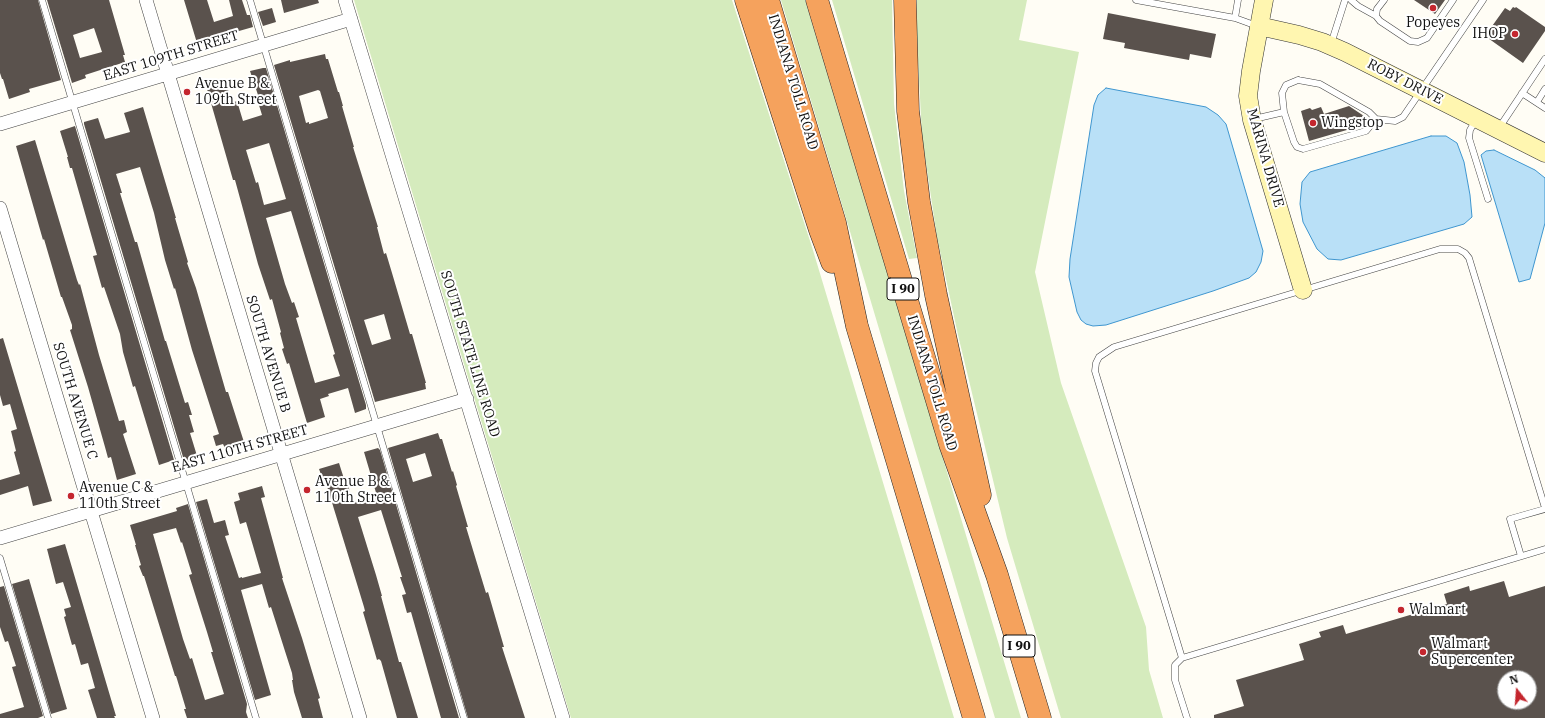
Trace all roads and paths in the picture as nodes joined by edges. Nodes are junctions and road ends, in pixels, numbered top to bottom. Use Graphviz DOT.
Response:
graph roads {
  1 [pos="42,0"];
  2 [pos="146,0"];
  3 [pos="250,0"];
  4 [pos="345,0"];
  5 [pos="746,0"];
  6 [pos="768,0"];
  7 [pos="817,0"];
  8 [pos="905,0"];
  9 [pos="1136,0"];
  10 [pos="1238,0"];
  11 [pos="1264,0"];
  12 [pos="1345,0"];
  13 [pos="1351,0"];
  14 [pos="1384,0"];
  15 [pos="1453,0"];
  16 [pos="1483,0"];
  17 [pos="1376,16"];
  18 [pos="1235,18"];
  19 [pos="351,19"];
  20 [pos="1259,26"];
  21 [pos="263,45"];
  22 [pos="1330,46"];
  23 [pos="1545,59"];
  24 [pos="168,74"];
  25 [pos="1545,89"];
  26 [pos="1421,90"];
  27 [pos="1522,93"];
  28 [pos="72,102"];
  29 [pos="1536,102"];
  30 [pos="1545,108"];
  31 [pos="1284,112"];
  32 [pos="1476,118"];
  33 [pos="1376,119"];
  34 [pos="1252,120"];
  35 [pos="0,124"];
  36 [pos="1498,130"];
  37 [pos="1545,153"];
  38 [pos="1488,200"];
  39 [pos="0,208"];
  40 [pos="1303,290"];
  41 [pos="857,326"];
  42 [pos="466,399"];
  43 [pos="377,426"];
  44 [pos="281,454"];
  45 [pos="185,482"];
  46 [pos="1545,508"];
  47 [pos="91,510"];
  48 [pos="0,538"];
  49 [pos="1545,549"];
  50 [pos="1521,556"];
  51 [pos="0,558"];
  52 [pos="997,575"];
  53 [pos="1182,658"];
  54 [pos="48,718"];
  55 [pos="153,718"];
  56 [pos="256,718"];
  57 [pos="360,718"];
  58 [pos="464,718"];
  59 [pos="563,718"];
  60 [pos="974,718"];
  61 [pos="1040,718"];
  62 [pos="1187,718"];
  1 -- 28 [label="lane"];
  2 -- 24 [label="street, SOUTH AVENUE B"];
  3 -- 21 [label="lane"];
  4 -- 19 [label="street, SOUTH STATE LINE ROAD"];
  5 -- 41 [label="highway"];
  6 -- 41 [label="highway, INDIANA TOLL ROAD"];
  7 -- 52 [label="highway, INDIANA TOLL ROAD / I 90"];
  8 -- 52 [label="highway"];
  9 -- 18 [label="lane"];
  10 -- 18 [label="lane"];
  11 -- 20 [label="street, MARINA DRIVE"];
  12 -- 22 [label="lane"];
  13 -- 17 [label="lane"];
  14 -- 17 [label="lane"];
  15 -- 17 [label="lane"];
  16 -- 26 [label="lane"];
  18 -- 20 [label="lane"];
  19 -- 21 [label="street, EAST 109TH STREET"];
  19 -- 42 [label="street, SOUTH STATE LINE ROAD"];
  20 -- 22 [label="street, ROBY DRIVE"];
  20 -- 34 [label="street, MARINA DRIVE"];
  21 -- 24 [label="street, EAST 109TH STREET"];
  21 -- 43 [label="lane"];
  22 -- 26 [label="street, ROBY DRIVE"];
  23 -- 27 [label="lane"];
  24 -- 28 [label="street, EAST 109TH STREET"];
  24 -- 44 [label="street, SOUTH AVENUE B"];
  25 -- 29 [label="lane"];
  26 -- 32 [label="street, ROBY DRIVE"];
  26 -- 33 [label="lane"];
  27 -- 29 [label="lane"];
  27 -- 36 [label="lane"];
  28 -- 35 [label="street, EAST 109TH STREET"];
  28 -- 45 [label="lane"];
  29 -- 30 [label="lane"];
  31 -- 33 [label="lane"];
  31 -- 33 [label="lane"];
  31 -- 34 [label="lane"];
  32 -- 36 [label="street, ROBY DRIVE"];
  32 -- 38 [label="lane"];
  34 -- 40 [label="street, MARINA DRIVE"];
  36 -- 37 [label="street, ROBY DRIVE"];
  39 -- 47 [label="street, SOUTH AVENUE C"];
  40 -- 46 [label="lane"];
  40 -- 53 [label="lane"];
  41 -- 60 [label="highway, INDIANA TOLL ROAD"];
  42 -- 43 [label="street, EAST 110TH STREET"];
  42 -- 59 [label="street, SOUTH STATE LINE ROAD"];
  43 -- 44 [label="street, EAST 110TH STREET"];
  43 -- 58 [label="lane"];
  44 -- 45 [label="street, EAST 110TH STREET"];
  44 -- 57 [label="street, SOUTH AVENUE B"];
  45 -- 47 [label="street, EAST 110TH STREET"];
  45 -- 56 [label="lane"];
  46 -- 50 [label="lane"];
  47 -- 48 [label="street, EAST 110TH STREET"];
  47 -- 55 [label="street, SOUTH AVENUE C"];
  49 -- 50 [label="lane"];
  50 -- 53 [label="lane"];
  51 -- 54 [label="lane"];
  52 -- 61 [label="highway, INDIANA TOLL ROAD / I 90"];
  53 -- 62 [label="lane"];
}
